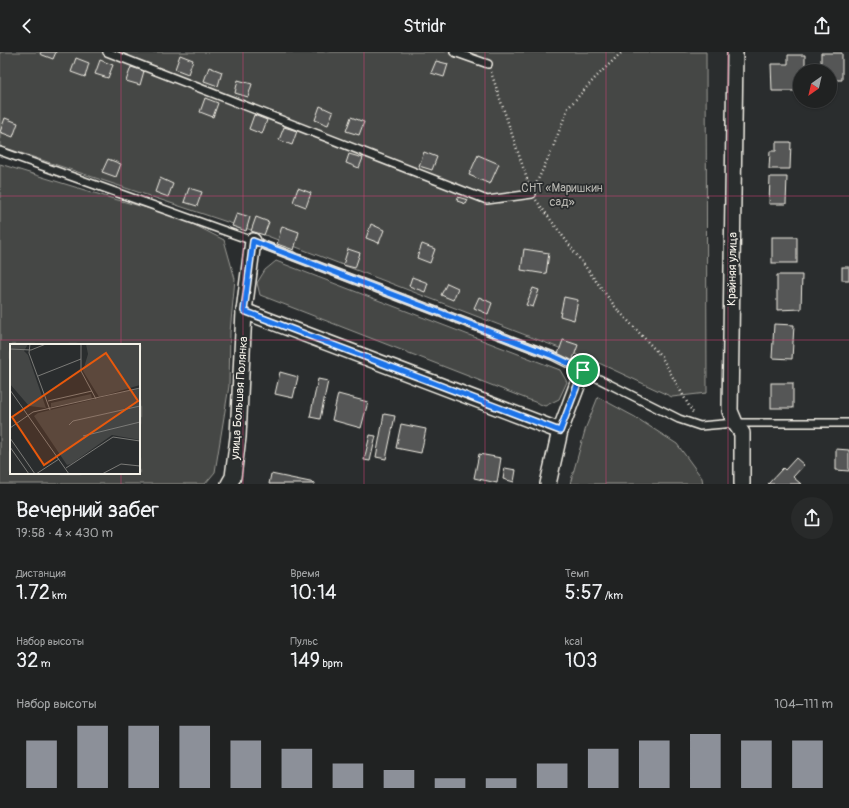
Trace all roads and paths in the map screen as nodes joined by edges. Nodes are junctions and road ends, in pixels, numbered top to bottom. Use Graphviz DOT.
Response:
graph roads {
  1 [pos="107,52"];
  2 [pos="454,52"];
  3 [pos="622,52"];
  4 [pos="735,52"];
  5 [pos="488,64"];
  6 [pos="0,151"];
  7 [pos="532,194"];
  8 [pos="253,241"];
  9 [pos="244,311"];
  10 [pos="583,370"];
  11 [pos="735,423"];
  12 [pos="849,423"];
  13 [pos="700,426"];
  14 [pos="560,431"];
  15 [pos="229,484"];
  16 [pos="548,484"];
  17 [pos="742,484"];
  1 -- 7 [label="lane"];
  2 -- 5 [label="lane"];
  3 -- 7 [label="path"];
  4 -- 11 [label="street, Крайняя улица"];
  5 -- 7 [label="path"];
  6 -- 8 [label="lane"];
  7 -- 13 [label="path"];
  8 -- 9 [label="street, улица Большая Полянка"];
  8 -- 10 [label="lane"];
  9 -- 14 [label="street"];
  9 -- 15 [label="street, улица Большая Полянка"];
  10 -- 13 [label="lane"];
  10 -- 14 [label="street"];
  11 -- 12 [label="lane"];
  11 -- 13 [label="lane"];
  11 -- 17 [label="street, Крайняя улица"];
  14 -- 16 [label="street"];
}
